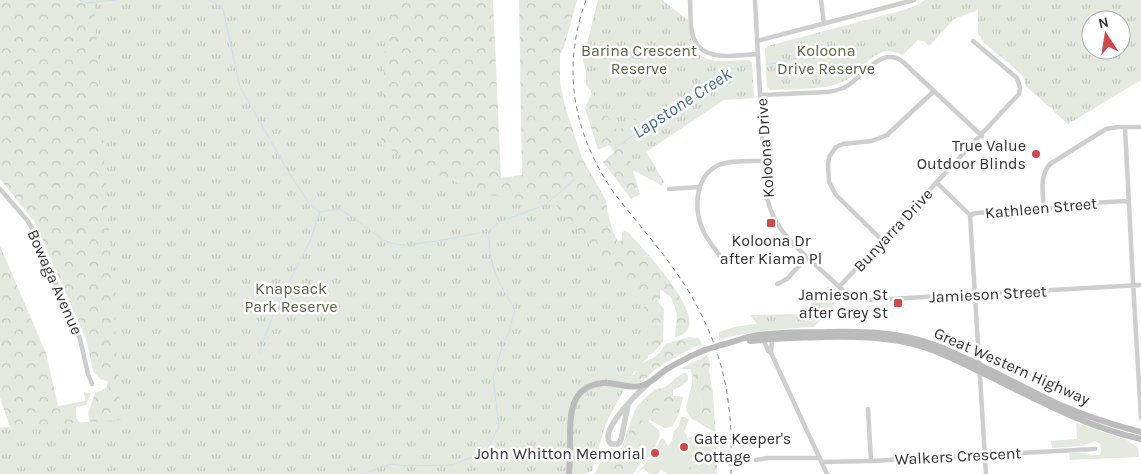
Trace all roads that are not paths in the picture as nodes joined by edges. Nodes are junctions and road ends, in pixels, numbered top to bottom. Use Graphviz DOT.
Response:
graph roads {
  1 [pos="690,0"];
  2 [pos="755,0"];
  3 [pos="821,0"];
  4 [pos="914,0"];
  5 [pos="824,24"];
  6 [pos="758,41"];
  7 [pos="973,41"];
  8 [pos="758,54"];
  9 [pos="934,91"];
  10 [pos="760,95"];
  11 [pos="1141,127"];
  12 [pos="1125,128"];
  13 [pos="982,136"];
  14 [pos="764,160"];
  15 [pos="937,183"];
  16 [pos="699,187"];
  17 [pos="0,189"];
  18 [pos="669,189"];
  19 [pos="1128,201"];
  20 [pos="1044,209"];
  21 [pos="970,215"];
  22 [pos="883,241"];
  23 [pos="807,257"];
  24 [pos="723,260"];
  25 [pos="776,284"];
  26 [pos="1141,285"];
  27 [pos="1133,286"];
  28 [pos="839,287"];
  29 [pos="976,294"];
  30 [pos="763,337"];
  31 [pos="772,339"];
  32 [pos="772,353"];
  33 [pos="980,369"];
  34 [pos="648,383"];
  35 [pos="92,384"];
  36 [pos="628,405"];
  37 [pos="868,409"];
  38 [pos="1141,418"];
  39 [pos="1141,432"];
  40 [pos="1141,440"];
  41 [pos="1095,449"];
  42 [pos="985,455"];
  43 [pos="756,460"];
  44 [pos="821,460"];
  45 [pos="871,461"];
  46 [pos="570,474"];
  47 [pos="827,474"];
  48 [pos="986,474"];
  1 -- 8 [label="street"];
  2 -- 6 [label="street, Koloona Drive"];
  3 -- 5 [label="street"];
  4 -- 5 [label="street"];
  5 -- 6 [label="street"];
  6 -- 8 [label="street, Koloona Drive"];
  7 -- 13 [label="street, Bunyarra Drive"];
  8 -- 10 [label="street, Koloona Drive"];
  9 -- 10 [label="street"];
  9 -- 13 [label="street"];
  9 -- 22 [label="street"];
  10 -- 14 [label="street, Koloona Drive"];
  11 -- 12 [label="street"];
  12 -- 19 [label="street"];
  12 -- 20 [label="street"];
  13 -- 15 [label="street, Bunyarra Drive"];
  14 -- 16 [label="street"];
  14 -- 23 [label="street, Koloona Drive"];
  15 -- 21 [label="street, Kathleen Street"];
  15 -- 22 [label="street, Bunyarra Drive"];
  16 -- 18 [label="street"];
  16 -- 24 [label="street"];
  17 -- 35 [label="street, Bowaga Avenue"];
  19 -- 20 [label="street, Kathleen Street"];
  19 -- 27 [label="street"];
  20 -- 21 [label="street, Kathleen Street"];
  21 -- 29 [label="street"];
  22 -- 28 [label="street, Bunyarra Drive"];
  23 -- 25 [label="street"];
  23 -- 28 [label="street, Koloona Drive"];
  26 -- 27 [label="street, Jamieson Street"];
  27 -- 29 [label="street, Jamieson Street"];
  27 -- 38 [label="street"];
  28 -- 29 [label="street, Jamieson Street"];
  29 -- 33 [label="street"];
  30 -- 31 [label="main road, Great Western Highway"];
  30 -- 32 [label="street"];
  30 -- 33 [label="main road, Great Western Highway"];
  30 -- 34 [label="main road, Great Western Highway, bridge"];
  31 -- 32 [label="street"];
  31 -- 33 [label="main road, Great Western Highway"];
  32 -- 44 [label="street"];
  33 -- 39 [label="main road, Great Western Highway"];
  33 -- 40 [label="main road, Great Western Highway"];
  33 -- 42 [label="street"];
  34 -- 36 [label="street, Great Western Highway"];
  34 -- 46 [label="main road"];
  36 -- 36 [label="street, Great Western Highway"];
  37 -- 45 [label="street"];
  41 -- 42 [label="street, Walkers Crescent"];
  42 -- 45 [label="street, Walkers Crescent"];
  42 -- 48 [label="street"];
  43 -- 44 [label="street, Walkers Crescent"];
  44 -- 45 [label="street, Walkers Crescent"];
  44 -- 47 [label="street"];
}
